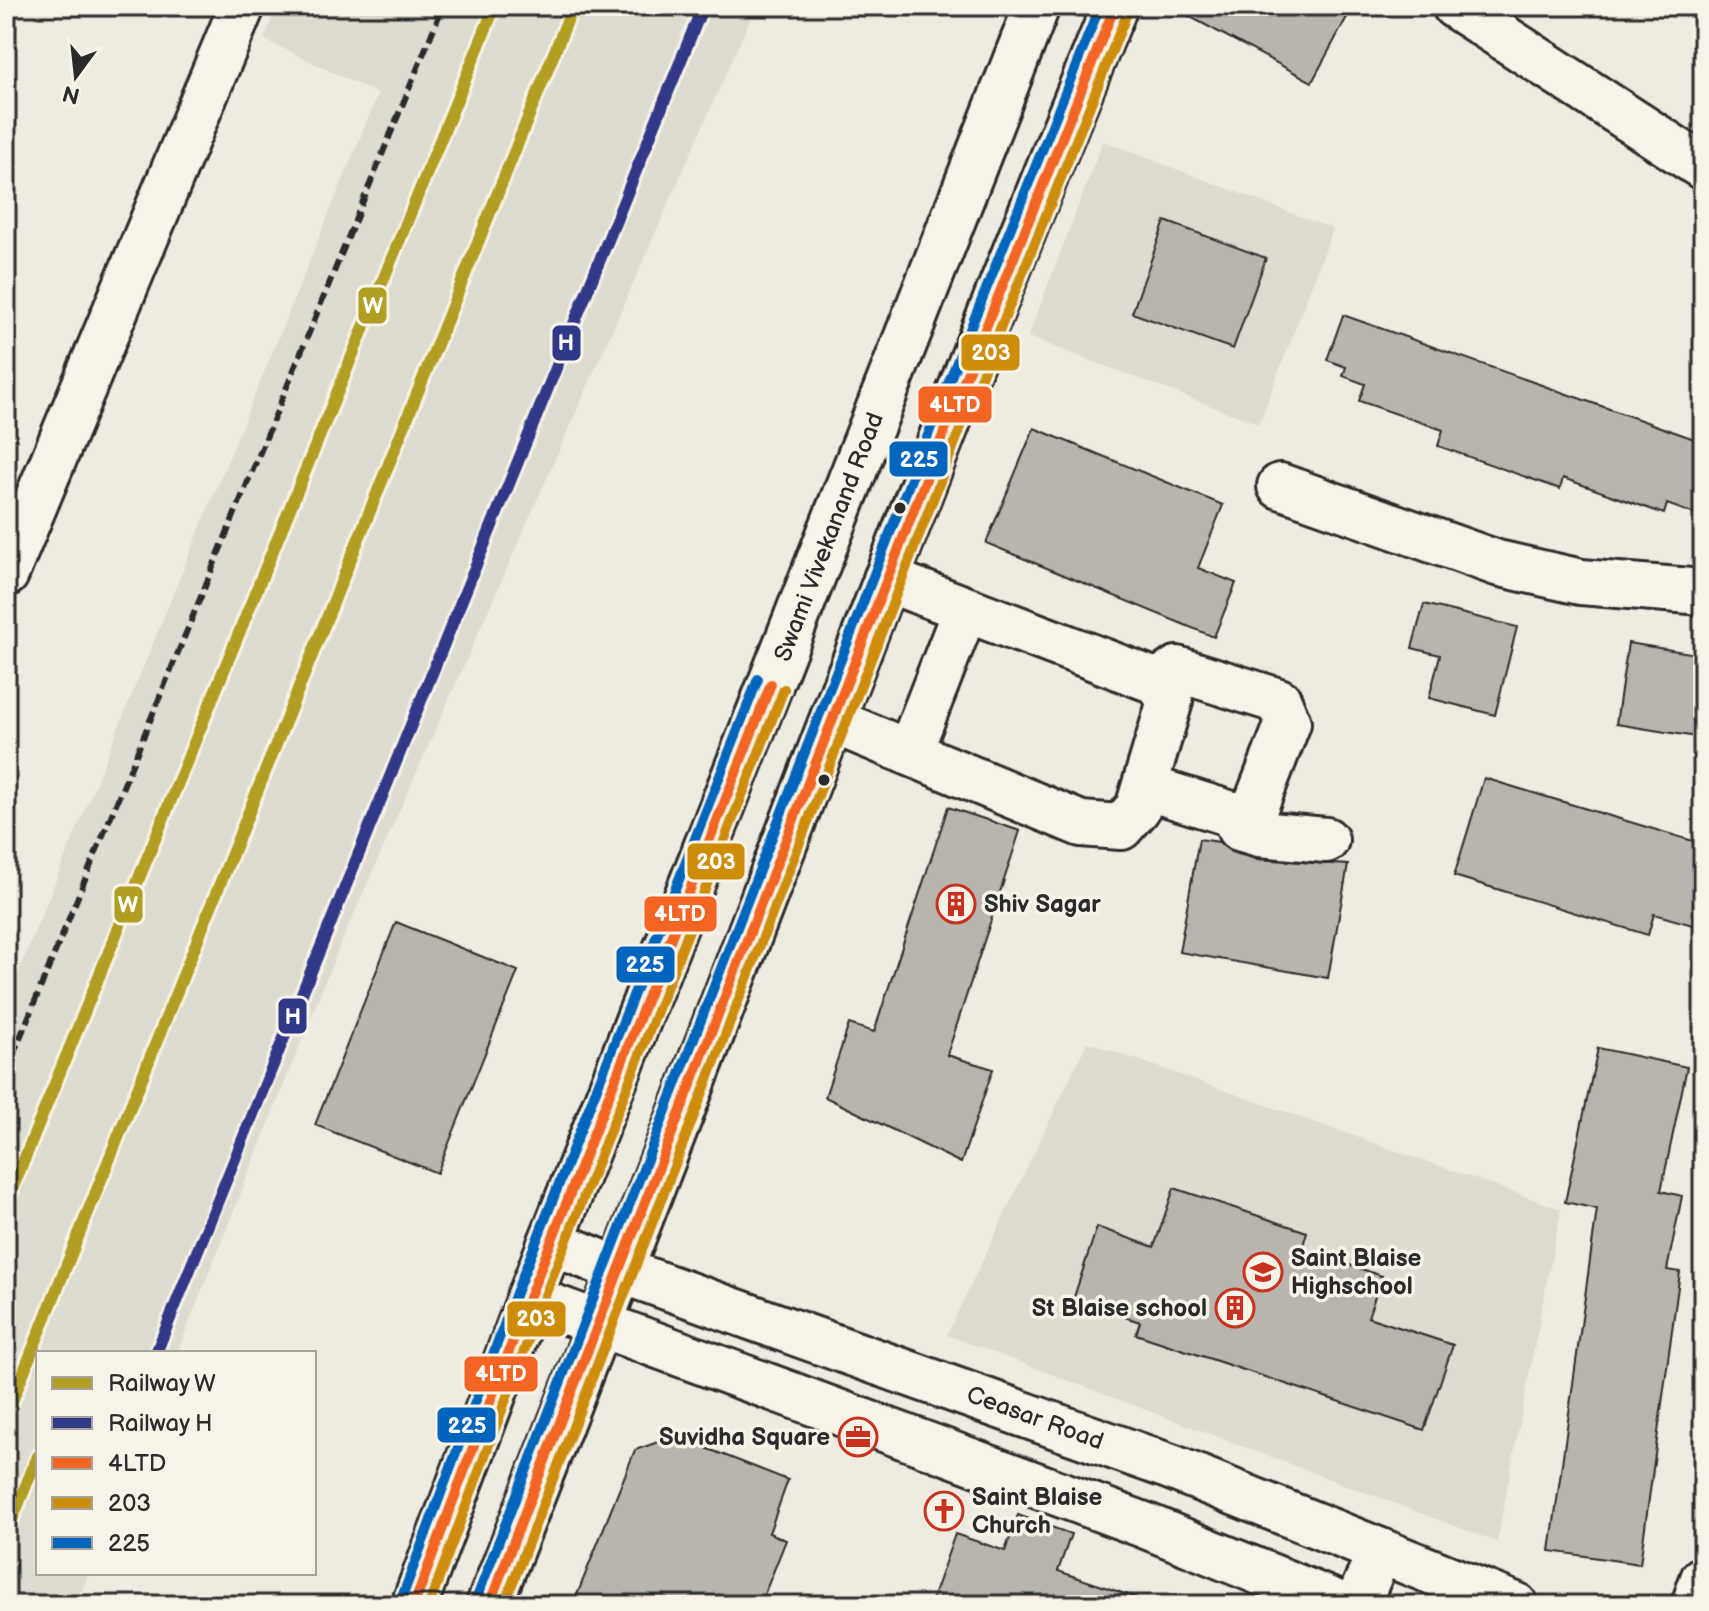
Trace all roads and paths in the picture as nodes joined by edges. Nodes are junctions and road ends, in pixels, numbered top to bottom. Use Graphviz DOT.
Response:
graph roads {
  1 [pos="242,6"];
  2 [pos="1037,6"];
  3 [pos="1115,6"];
  4 [pos="1455,6"];
  5 [pos="1703,167"];
  6 [pos="1280,486"];
  7 [pos="6,574"];
  8 [pos="886,579"];
  9 [pos="1703,592"];
  10 [pos="965,610"];
  11 [pos="1158,682"];
  12 [pos="833,721"];
  13 [pos="910,751"];
  14 [pos="1145,787"];
  15 [pos="1235,815"];
  16 [pos="1326,840"];
  17 [pos="551,1242"];
  18 [pos="622,1271"];
  19 [pos="529,1298"];
  20 [pos="600,1327"];
  21 [pos="1380,1551"];
  22 [pos="1703,1579"];
  23 [pos="414,1605"];
  24 [pos="489,1605"];
  25 [pos="1341,1605"];
  26 [pos="1357,1605"];
  27 [pos="1515,1605"];
  28 [pos="1694,1605"];
  1 -- 7 [label="main road"];
  2 -- 17 [label="main road, Swami Vivekanand Road"];
  3 -- 8 [label="main road"];
  4 -- 5 [label="main road"];
  6 -- 9 [label="main road"];
  8 -- 10 [label="main road"];
  8 -- 12 [label="main road"];
  10 -- 11 [label="main road"];
  10 -- 13 [label="main road"];
  11 -- 14 [label="main road"];
  11 -- 15 [label="main road"];
  12 -- 13 [label="main road"];
  12 -- 18 [label="main road"];
  13 -- 14 [label="main road"];
  14 -- 15 [label="main road"];
  15 -- 16 [label="main road"];
  17 -- 18 [label="main road, Ceasar Road"];
  17 -- 19 [label="main road, Swami Vivekanand Road"];
  18 -- 20 [label="main road"];
  18 -- 21 [label="main road, Ceasar Road"];
  19 -- 20 [label="main road"];
  19 -- 23 [label="main road, Swami Vivekanand Road"];
  20 -- 24 [label="main road"];
  20 -- 25 [label="main road"];
  21 -- 26 [label="main road"];
  21 -- 27 [label="main road, Ceasar Road"];
  22 -- 28 [label="main road"];
}
